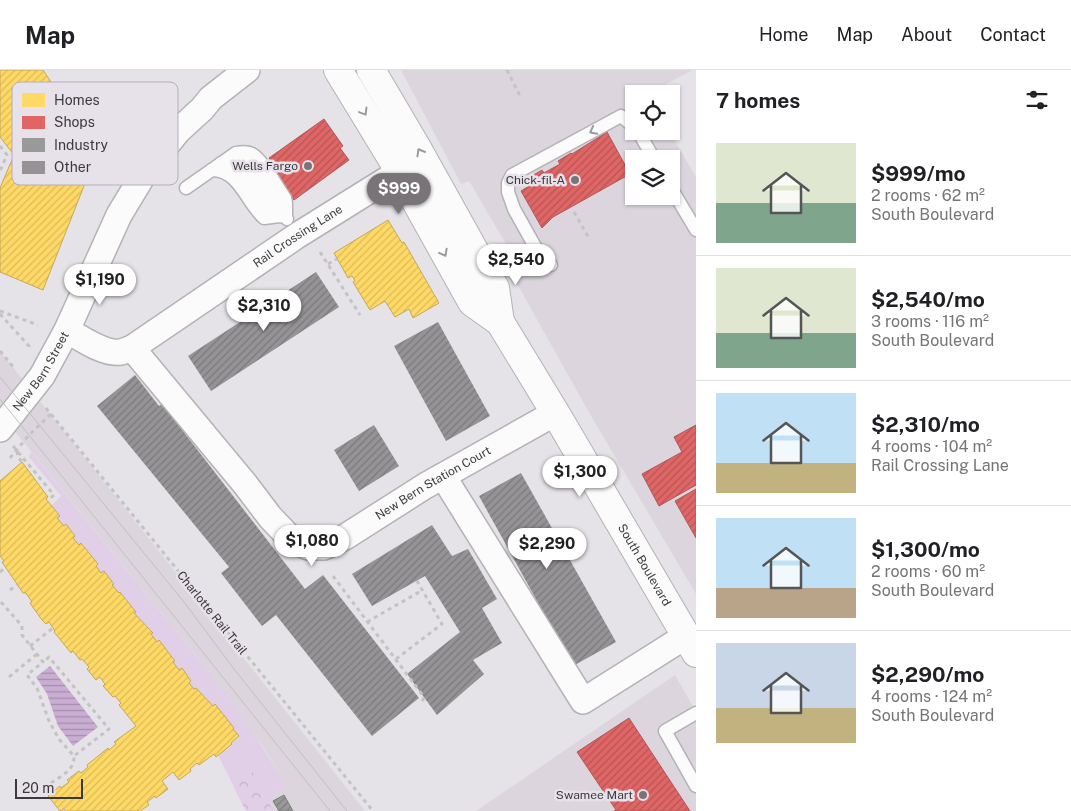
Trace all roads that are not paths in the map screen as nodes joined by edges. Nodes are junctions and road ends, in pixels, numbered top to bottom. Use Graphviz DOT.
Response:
graph roads {
  1 [pos="247,70"];
  2 [pos="338,70"];
  3 [pos="371,70"];
  4 [pos="625,119"];
  5 [pos="178,131"];
  6 [pos="220,164"];
  7 [pos="399,172"];
  8 [pos="137,185"];
  9 [pos="186,188"];
  10 [pos="680,203"];
  11 [pos="288,223"];
  12 [pos="696,230"];
  13 [pos="550,265"];
  14 [pos="500,322"];
  15 [pos="67,330"];
  16 [pos="132,348"];
  17 [pos="555,413"];
  18 [pos="0,429"];
  19 [pos="443,476"];
  20 [pos="691,645"];
  21 [pos="696,713"];
  22 [pos="696,786"];
  1 -- 5 [label="street, New Bern Street"];
  2 -- 7 [label="main road, South Boulevard, one-way"];
  14 -- 3 [label="main road, South Boulevard, one-way"];
  4 -- 13 [label="lane, one-way"];
  6 -- 9 [label="lane"];
  6 -- 11 [label="lane"];
  6 -- 11 [label="lane"];
  7 -- 11 [label="street, Rail Crossing Lane"];
  7 -- 14 [label="main road, South Boulevard, one-way"];
  8 -- 15 [label="street, New Bern Street"];
  10 -- 12 [label="lane"];
  11 -- 16 [label="street, Rail Crossing Lane"];
  14 -- 17 [label="main road, South Boulevard"];
  15 -- 16 [label="street, Rail Crossing Lane"];
  15 -- 18 [label="street, New Bern Street"];
  16 -- 19 [label="street, New Bern Station Court"];
  17 -- 19 [label="street, New Bern Station Court"];
  17 -- 20 [label="main road, South Boulevard"];
  19 -- 20 [label="street"];
  21 -- 22 [label="lane"];
}
